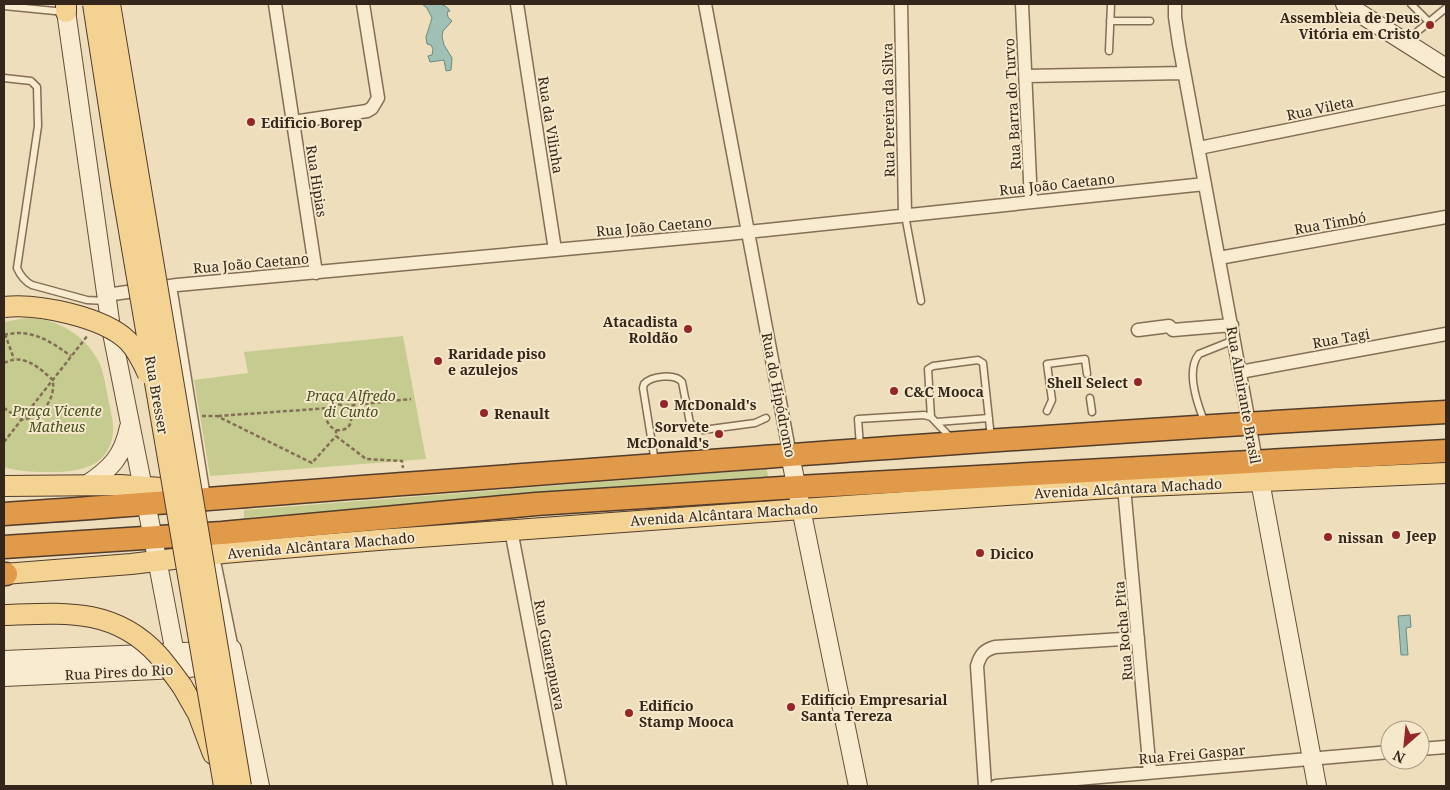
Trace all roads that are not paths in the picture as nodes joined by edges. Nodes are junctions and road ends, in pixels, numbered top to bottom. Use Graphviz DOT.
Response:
graph roads {
  1 [pos="93,4"];
  2 [pos="110,4"];
  3 [pos="275,4"];
  4 [pos="363,4"];
  5 [pos="517,4"];
  6 [pos="705,4"];
  7 [pos="901,4"];
  8 [pos="1022,4"];
  9 [pos="1110,4"];
  10 [pos="1175,4"];
  11 [pos="1345,4"];
  12 [pos="1411,4"];
  13 [pos="4,6"];
  14 [pos="66,6"];
  15 [pos="1446,8"];
  16 [pos="1110,21"];
  17 [pos="1150,21"];
  18 [pos="1429,22"];
  19 [pos="1408,44"];
  20 [pos="1109,51"];
  21 [pos="1446,68"];
  22 [pos="1184,73"];
  23 [pos="1026,76"];
  24 [pos="4,78"];
  25 [pos="1446,98"];
  26 [pos="293,122"];
  27 [pos="1199,148"];
  28 [pos="1205,184"];
  29 [pos="1032,202"];
  30 [pos="905,215"];
  31 [pos="1446,217"];
  32 [pos="748,232"];
  33 [pos="555,250"];
  34 [pos="1219,258"];
  35 [pos="316,273"];
  36 [pos="170,286"];
  37 [pos="106,298"];
  38 [pos="921,301"];
  39 [pos="4,308"];
  40 [pos="1232,325"];
  41 [pos="1138,330"];
  42 [pos="1446,334"];
  43 [pos="1234,340"];
  44 [pos="1240,372"];
  45 [pos="1087,374"];
  46 [pos="1090,398"];
  47 [pos="158,400"];
  48 [pos="1047,411"];
  49 [pos="1092,412"];
  50 [pos="1446,412"];
  51 [pos="931,416"];
  52 [pos="766,418"];
  53 [pos="989,418"];
  54 [pos="937,422"];
  55 [pos="1249,423"];
  56 [pos="129,424"];
  57 [pos="1207,427"];
  58 [pos="992,442"];
  59 [pos="955,443"];
  60 [pos="860,450"];
  61 [pos="1446,451"];
  62 [pos="790,455"];
  63 [pos="655,465"];
  64 [pos="1258,471"];
  65 [pos="1446,473"];
  66 [pos="4,485"];
  67 [pos="86,485"];
  68 [pos="1124,487"];
  69 [pos="203,491"];
  70 [pos="144,495"];
  71 [pos="240,498"];
  72 [pos="800,498"];
  73 [pos="4,514"];
  74 [pos="511,530"];
  75 [pos="154,538"];
  76 [pos="4,547"];
  77 [pos="158,561"];
  78 [pos="216,566"];
  79 [pos="5,574"];
  80 [pos="4,615"];
  81 [pos="1138,638"];
  82 [pos="233,656"];
  83 [pos="4,660"];
  84 [pos="177,661"];
  85 [pos="75,666"];
  86 [pos="4,677"];
  87 [pos="1446,747"];
  88 [pos="1430,748"];
  89 [pos="1380,753"];
  90 [pos="1312,759"];
  91 [pos="1150,773"];
  92 [pos="230,784"];
  93 [pos="260,786"];
  94 [pos="560,786"];
  95 [pos="858,786"];
  96 [pos="985,786"];
  97 [pos="996,786"];
  98 [pos="1317,786"];
  1 -- 47 [label="main road, Rua Bresser, bridge"];
  2 -- 92 [label="main road, Rua Bresser, bridge"];
  3 -- 26 [label="street, Rua Hipias"];
  4 -- 26 [label="street"];
  5 -- 33 [label="street, Rua da Vilinha"];
  6 -- 32 [label="street, Rua do Hipódromo"];
  7 -- 30 [label="street, Rua Pereira da Silva"];
  8 -- 23 [label="street, Rua Barra do Turvo"];
  9 -- 16 [label="lane"];
  10 -- 22 [label="street, Rua Almirante Brasil"];
  11 -- 19 [label="street"];
  12 -- 18 [label="lane"];
  13 -- 14 [label="lane"];
  14 -- 37 [label="street"];
  15 -- 18 [label="lane"];
  16 -- 17 [label="lane"];
  16 -- 20 [label="lane"];
  18 -- 19 [label="lane"];
  19 -- 21 [label="street"];
  22 -- 23 [label="street"];
  22 -- 27 [label="street, Rua Almirante Brasil"];
  23 -- 29 [label="street, Rua Barra do Turvo"];
  24 -- 37 [label="lane"];
  25 -- 27 [label="street, Rua Vileta"];
  26 -- 35 [label="street, Rua Hipias"];
  27 -- 28 [label="street, Rua Almirante Brasil"];
  28 -- 29 [label="street, Rua João Caetano"];
  28 -- 34 [label="street, Rua Almirante Brasil"];
  29 -- 30 [label="street, Rua João Caetano"];
  30 -- 32 [label="street, Rua João Caetano"];
  30 -- 38 [label="lane"];
  31 -- 34 [label="street, Rua Timbó"];
  32 -- 33 [label="street, Rua João Caetano"];
  32 -- 62 [label="street, Rua do Hipódromo"];
  33 -- 35 [label="street, Rua João Caetano"];
  34 -- 40 [label="street, Rua Almirante Brasil"];
  35 -- 36 [label="street, Rua João Caetano"];
  36 -- 37 [label="street, Rua João Caetano"];
  36 -- 69 [label="street"];
  37 -- 56 [label="street"];
  39 -- 47 [label="main road, bridge"];
  40 -- 41 [label="street"];
  40 -- 43 [label="street, Rua Almirante Brasil"];
  42 -- 44 [label="street, Rua Tagi"];
  43 -- 44 [label="street, Rua Almirante Brasil"];
  43 -- 57 [label="lane"];
  44 -- 55 [label="street, Rua Almirante Brasil"];
  45 -- 48 [label="lane"];
  46 -- 49 [label="lane"];
  47 -- 92 [label="main road, Rua Bresser, bridge"];
  50 -- 55 [label="highway"];
  51 -- 53 [label="lane"];
  51 -- 54 [label="lane"];
  51 -- 60 [label="lane"];
  52 -- 63 [label="lane"];
  53 -- 54 [label="lane"];
  53 -- 58 [label="lane"];
  54 -- 59 [label="lane"];
  55 -- 57 [label="highway"];
  55 -- 64 [label="street, Rua Almirante Brasil"];
  56 -- 67 [label="street"];
  56 -- 70 [label="street"];
  57 -- 58 [label="highway"];
  58 -- 59 [label="highway"];
  59 -- 60 [label="highway"];
  60 -- 62 [label="highway"];
  61 -- 64 [label="highway, Avenida Alcântara Machado"];
  62 -- 63 [label="highway"];
  62 -- 72 [label="street, Rua do Hipódromo"];
  63 -- 71 [label="highway"];
  64 -- 65 [label="main road, Avenida Alcântara Machado"];
  64 -- 68 [label="main road, Avenida Alcântara Machado"];
  64 -- 72 [label="highway, Avenida Alcântara Machado"];
  64 -- 90 [label="street, Rua Almirante Brasil"];
  66 -- 67 [label="main road"];
  67 -- 70 [label="main road"];
  68 -- 72 [label="main road, Avenida Alcântara Machado"];
  68 -- 81 [label="street, Rua Rocha Pita"];
  69 -- 70 [label="main road"];
  69 -- 71 [label="main road"];
  70 -- 71 [label="highway"];
  70 -- 73 [label="highway"];
  70 -- 75 [label="street"];
  72 -- 74 [label="main road, Avenida Alcântara Machado"];
  72 -- 75 [label="highway, Avenida Alcântara Machado"];
  72 -- 95 [label="street, Rua do Hipódromo"];
  74 -- 77 [label="main road, Avenida Alcântara Machado"];
  74 -- 94 [label="street, Rua Guarapuava"];
  75 -- 76 [label="highway, Avenida Alcântara Machado"];
  75 -- 77 [label="street"];
  77 -- 79 [label="main road, Avenida Alcântara Machado"];
  77 -- 84 [label="street"];
  78 -- 82 [label="street"];
  80 -- 92 [label="main road, bridge"];
  81 -- 91 [label="street, Rua Rocha Pita"];
  81 -- 96 [label="street"];
  82 -- 84 [label="street, Rua Pires do Rio"];
  82 -- 93 [label="street"];
  83 -- 85 [label="street, Rua Pires do Rio"];
  84 -- 85 [label="street, Rua Pires do Rio"];
  85 -- 86 [label="street, Rua Pires do Rio"];
  87 -- 88 [label="street"];
  89 -- 90 [label="street, Rua Frei Gaspar"];
  90 -- 91 [label="street, Rua Frei Gaspar"];
  90 -- 98 [label="street, Rua Almirante Brasil"];
  91 -- 97 [label="street, Rua Frei Gaspar"];
}
